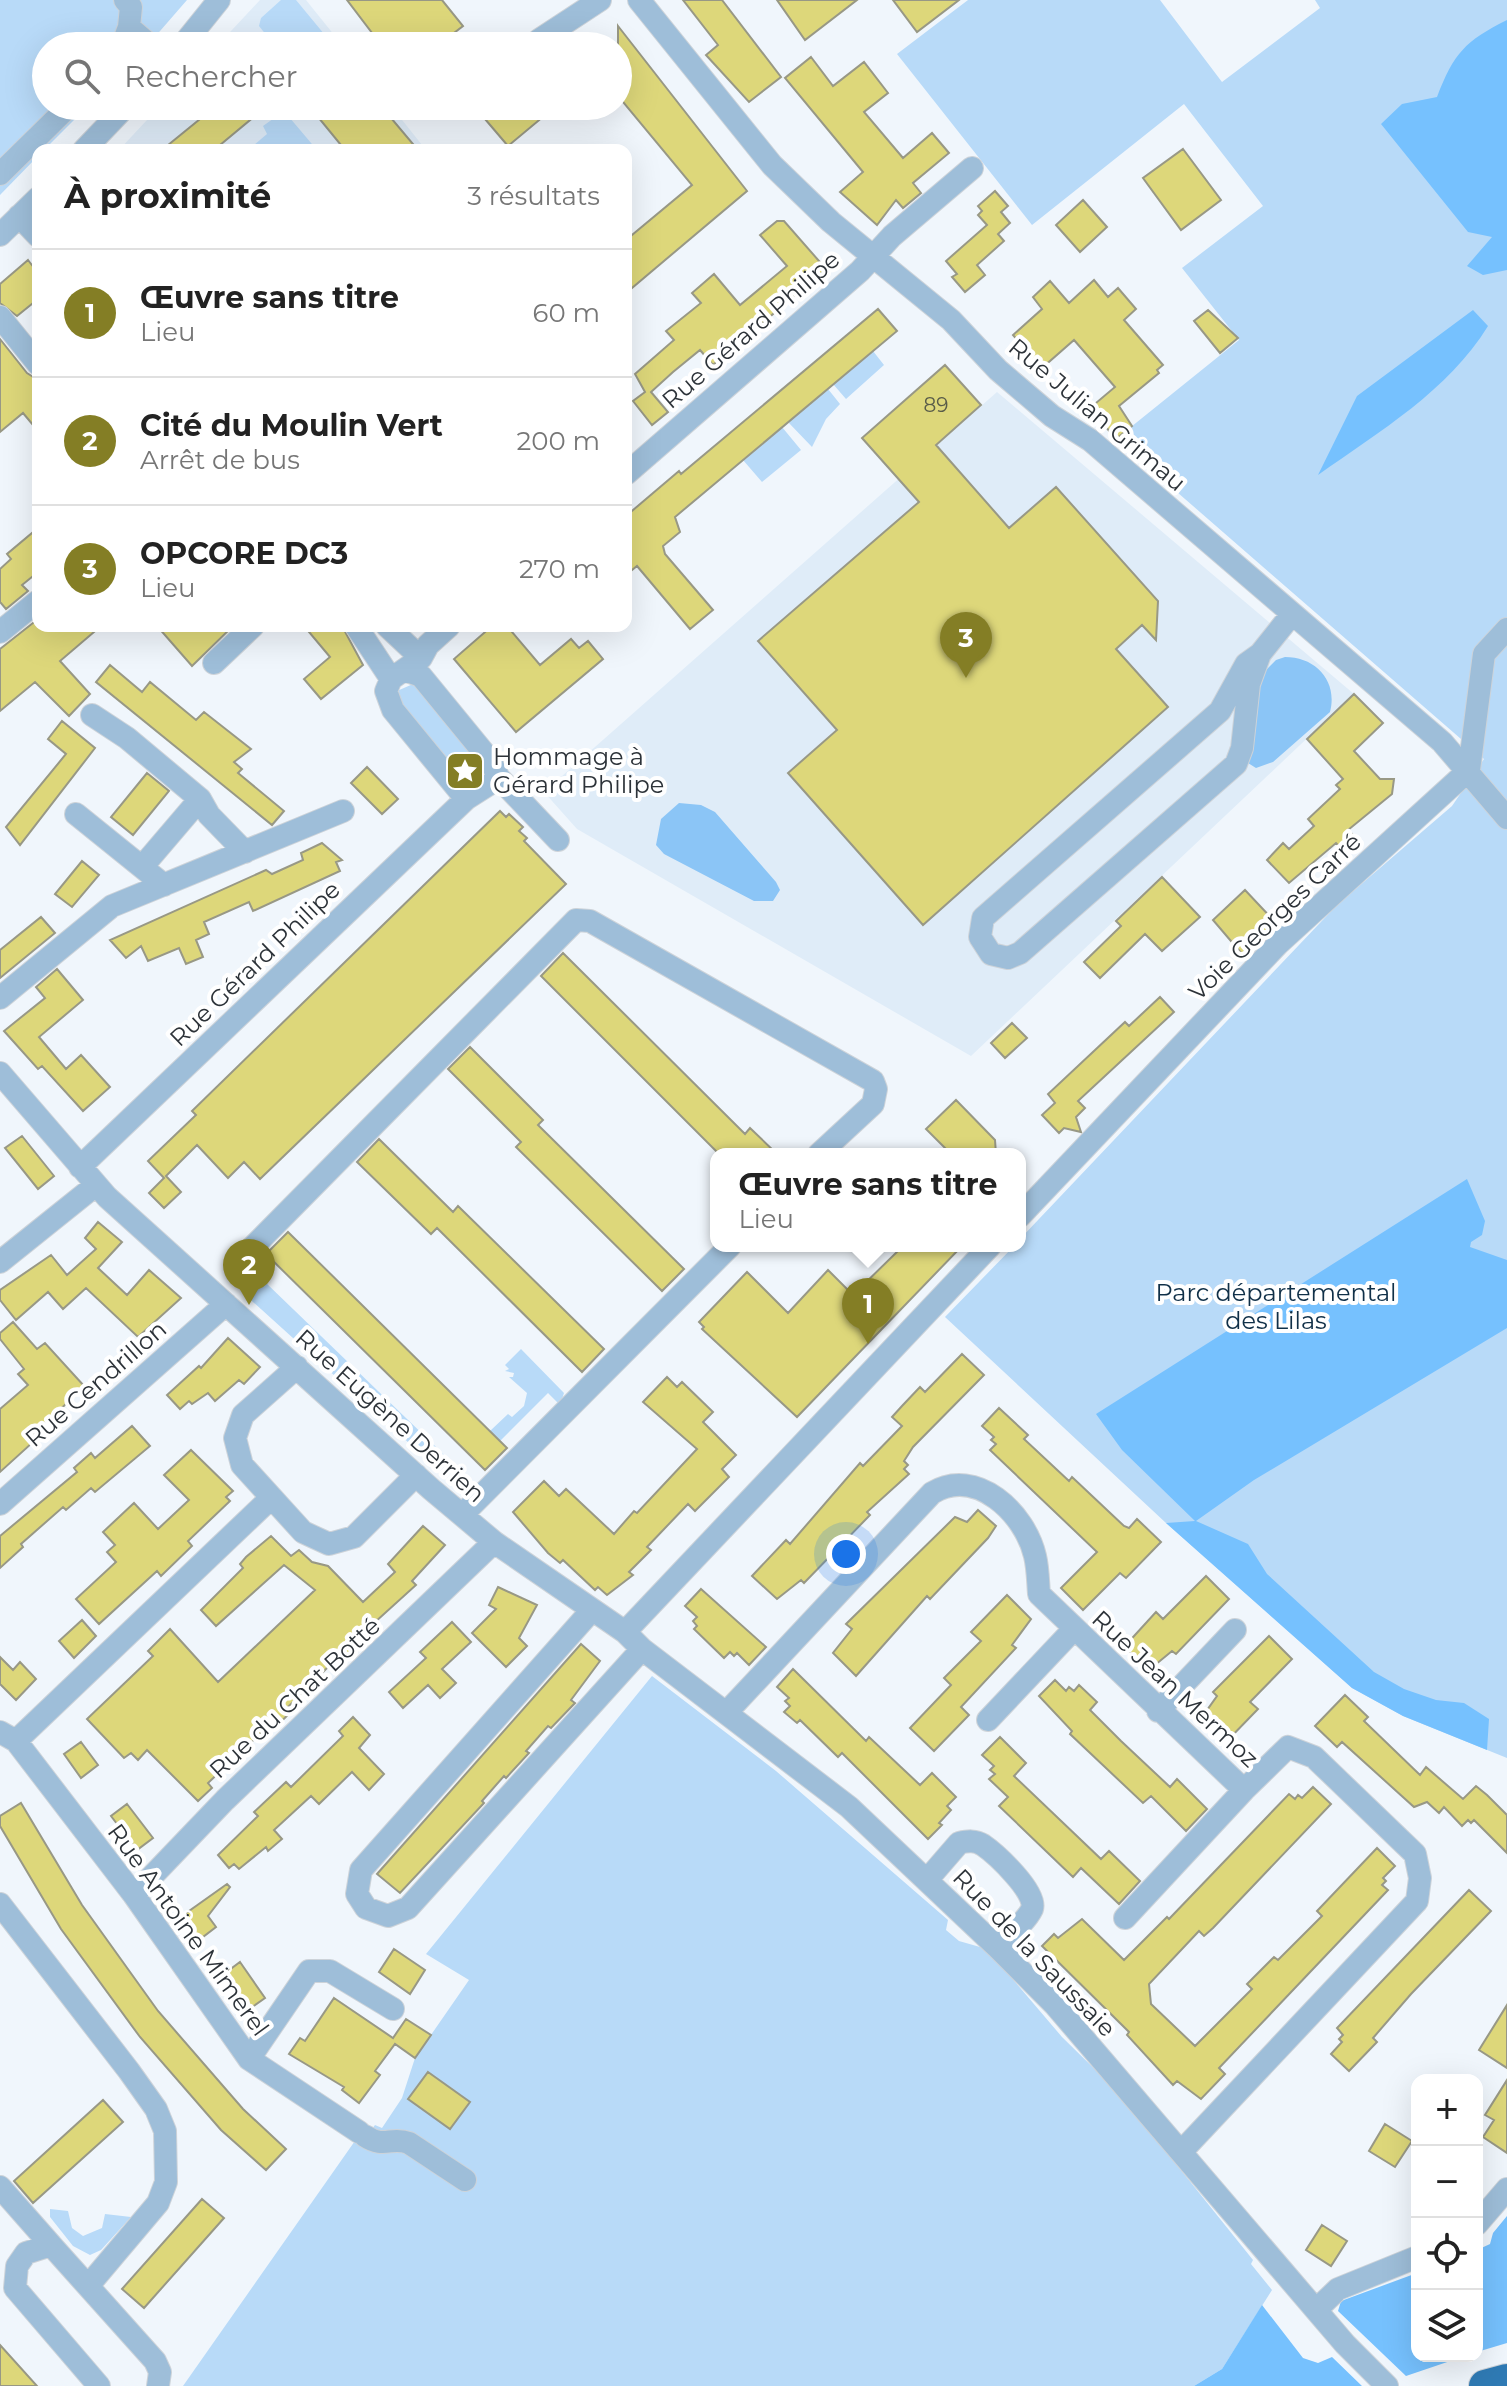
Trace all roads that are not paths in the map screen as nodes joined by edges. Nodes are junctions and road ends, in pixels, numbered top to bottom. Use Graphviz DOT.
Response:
graph roads {
  1 [pos="125,0"];
  2 [pos="219,0"];
  3 [pos="600,0"];
  4 [pos="639,0"];
  5 [pos="127,32"];
  6 [pos="193,32"];
  7 [pos="551,32"];
  8 [pos="55,120"];
  9 [pos="113,120"];
  10 [pos="90,144"];
  11 [pos="972,168"];
  12 [pos="0,174"];
  13 [pos="32,205"];
  14 [pos="0,235"];
  15 [pos="873,256"];
  16 [pos="0,317"];
  17 [pos="32,357"];
  18 [pos="632,469"];
  19 [pos="32,606"];
  20 [pos="1292,614"];
  21 [pos="1507,629"];
  22 [pos="0,631"];
  23 [pos="247,632"];
  24 [pos="363,632"];
  25 [pos="390,632"];
  26 [pos="442,632"];
  27 [pos="1260,654"];
  28 [pos="214,663"];
  29 [pos="406,669"];
  30 [pos="92,715"];
  31 [pos="1469,770"];
  32 [pos="499,778"];
  33 [pos="200,799"];
  34 [pos="466,799"];
  35 [pos="343,811"];
  36 [pos="76,814"];
  37 [pos="1507,818"];
  38 [pos="558,840"];
  39 [pos="245,852"];
  40 [pos="142,867"];
  41 [pos="164,885"];
  42 [pos="0,998"];
  43 [pos="0,1073"];
  44 [pos="825,1148"];
  45 [pos="80,1167"];
  46 [pos="96,1185"];
  47 [pos="1026,1210"];
  48 [pos="724,1252"];
  49 [pos="984,1252"];
  50 [pos="246,1254"];
  51 [pos="0,1262"];
  52 [pos="226,1304"];
  53 [pos="297,1367"];
  54 [pos="416,1475"];
  55 [pos="271,1498"];
  56 [pos="0,1504"];
  57 [pos="462,1515"];
  58 [pos="494,1542"];
  59 [pos="592,1610"];
  60 [pos="1073,1630"];
  61 [pos="1235,1630"];
  62 [pos="625,1632"];
  63 [pos="642,1649"];
  64 [pos="1158,1711"];
  65 [pos="727,1712"];
  66 [pos="988,1720"];
  67 [pos="8,1736"];
  68 [pos="1244,1790"];
  69 [pos="927,1880"];
  70 [pos="134,1895"];
  71 [pos="0,1904"];
  72 [pos="1125,1918"];
  73 [pos="997,1947"];
  74 [pos="393,2009"];
  75 [pos="249,2059"];
  76 [pos="1181,2152"];
  77 [pos="465,2180"];
  78 [pos="0,2187"];
  79 [pos="1507,2189"];
  80 [pos="1482,2218"];
  81 [pos="51,2245"];
  82 [pos="1411,2259"];
  83 [pos="88,2286"];
  84 [pos="1317,2309"];
  85 [pos="1507,2380"];
  86 [pos="99,2386"];
  87 [pos="158,2386"];
  88 [pos="1387,2386"];
  89 [pos="1485,2386"];
  1 -- 5 [label="street"];
  2 -- 6 [label="street"];
  3 -- 7 [label="street"];
  4 -- 15 [label="street, Rue Julian Grimau"];
  8 -- 12 [label="street"];
  9 -- 10 [label="street"];
  11 -- 15 [label="street, Rue Gérard Philipe"];
  13 -- 14 [label="street"];
  15 -- 18 [label="street, Rue Gérard Philipe"];
  15 -- 20 [label="street, Rue Julian Grimau"];
  16 -- 17 [label="street"];
  19 -- 22 [label="street"];
  20 -- 27 [label="street"];
  20 -- 31 [label="street, Rue Julian Grimau"];
  21 -- 31 [label="street"];
  23 -- 28 [label="street"];
  24 -- 29 [label="street"];
  25 -- 29 [label="street"];
  26 -- 29 [label="street"];
  27 -- 27 [label="street"];
  29 -- 32 [label="street"];
  29 -- 34 [label="street"];
  30 -- 33 [label="street"];
  31 -- 37 [label="street, Rue Julian Grimau"];
  31 -- 47 [label="street, Voie Georges Carré"];
  32 -- 34 [label="street, Rue Gérard Philipe"];
  32 -- 38 [label="street"];
  33 -- 39 [label="street"];
  33 -- 40 [label="street"];
  34 -- 45 [label="street, Rue Gérard Philipe"];
  35 -- 39 [label="street"];
  36 -- 40 [label="street"];
  39 -- 41 [label="street"];
  40 -- 41 [label="street"];
  41 -- 42 [label="street"];
  43 -- 45 [label="street, Rue Eugène Derrien"];
  44 -- 50 [label="street"];
  45 -- 46 [label="street, Rue Eugène Derrien"];
  46 -- 51 [label="street"];
  46 -- 52 [label="street, Rue Eugène Derrien"];
  48 -- 57 [label="street"];
  49 -- 62 [label="street"];
  52 -- 53 [label="street, Rue Eugène Derrien"];
  52 -- 56 [label="street, Rue Cendrillon"];
  53 -- 54 [label="street, Rue Eugène Derrien"];
  53 -- 55 [label="street"];
  54 -- 55 [label="street"];
  54 -- 57 [label="street, Rue Eugène Derrien"];
  55 -- 67 [label="street"];
  57 -- 58 [label="street, Rue Eugène Derrien"];
  58 -- 59 [label="street, Rue Eugène Derrien"];
  58 -- 70 [label="street, Rue du Chat Botté"];
  59 -- 62 [label="street, Rue de la Saussaie"];
  59 -- 63 [label="street"];
  60 -- 64 [label="street, Rue Jean Mermoz"];
  60 -- 65 [label="street, Rue Jean Mermoz"];
  60 -- 66 [label="street"];
  61 -- 64 [label="street"];
  62 -- 63 [label="street, Rue de la Saussaie"];
  63 -- 65 [label="street, Rue de la Saussaie"];
  64 -- 68 [label="street, Rue Jean Mermoz"];
  65 -- 69 [label="street, Rue de la Saussaie"];
  67 -- 70 [label="street, Rue Antoine Mimerel"];
  68 -- 72 [label="street"];
  68 -- 76 [label="street, Rue Jean Mermoz"];
  69 -- 73 [label="street, Rue de la Saussaie"];
  69 -- 73 [label="street"];
  70 -- 75 [label="street, Rue Antoine Mimerel"];
  71 -- 83 [label="street"];
  73 -- 76 [label="street, Rue de la Saussaie"];
  74 -- 75 [label="street"];
  75 -- 77 [label="street, Rue Antoine Mimerel"];
  76 -- 84 [label="street, Rue de la Saussaie"];
  78 -- 81 [label="street"];
  79 -- 80 [label="street"];
  81 -- 83 [label="street"];
  81 -- 86 [label="street"];
  82 -- 84 [label="street"];
  83 -- 87 [label="street"];
  84 -- 88 [label="street, Rue de la Saussaie"];
  85 -- 89 [label="highway"];
}
